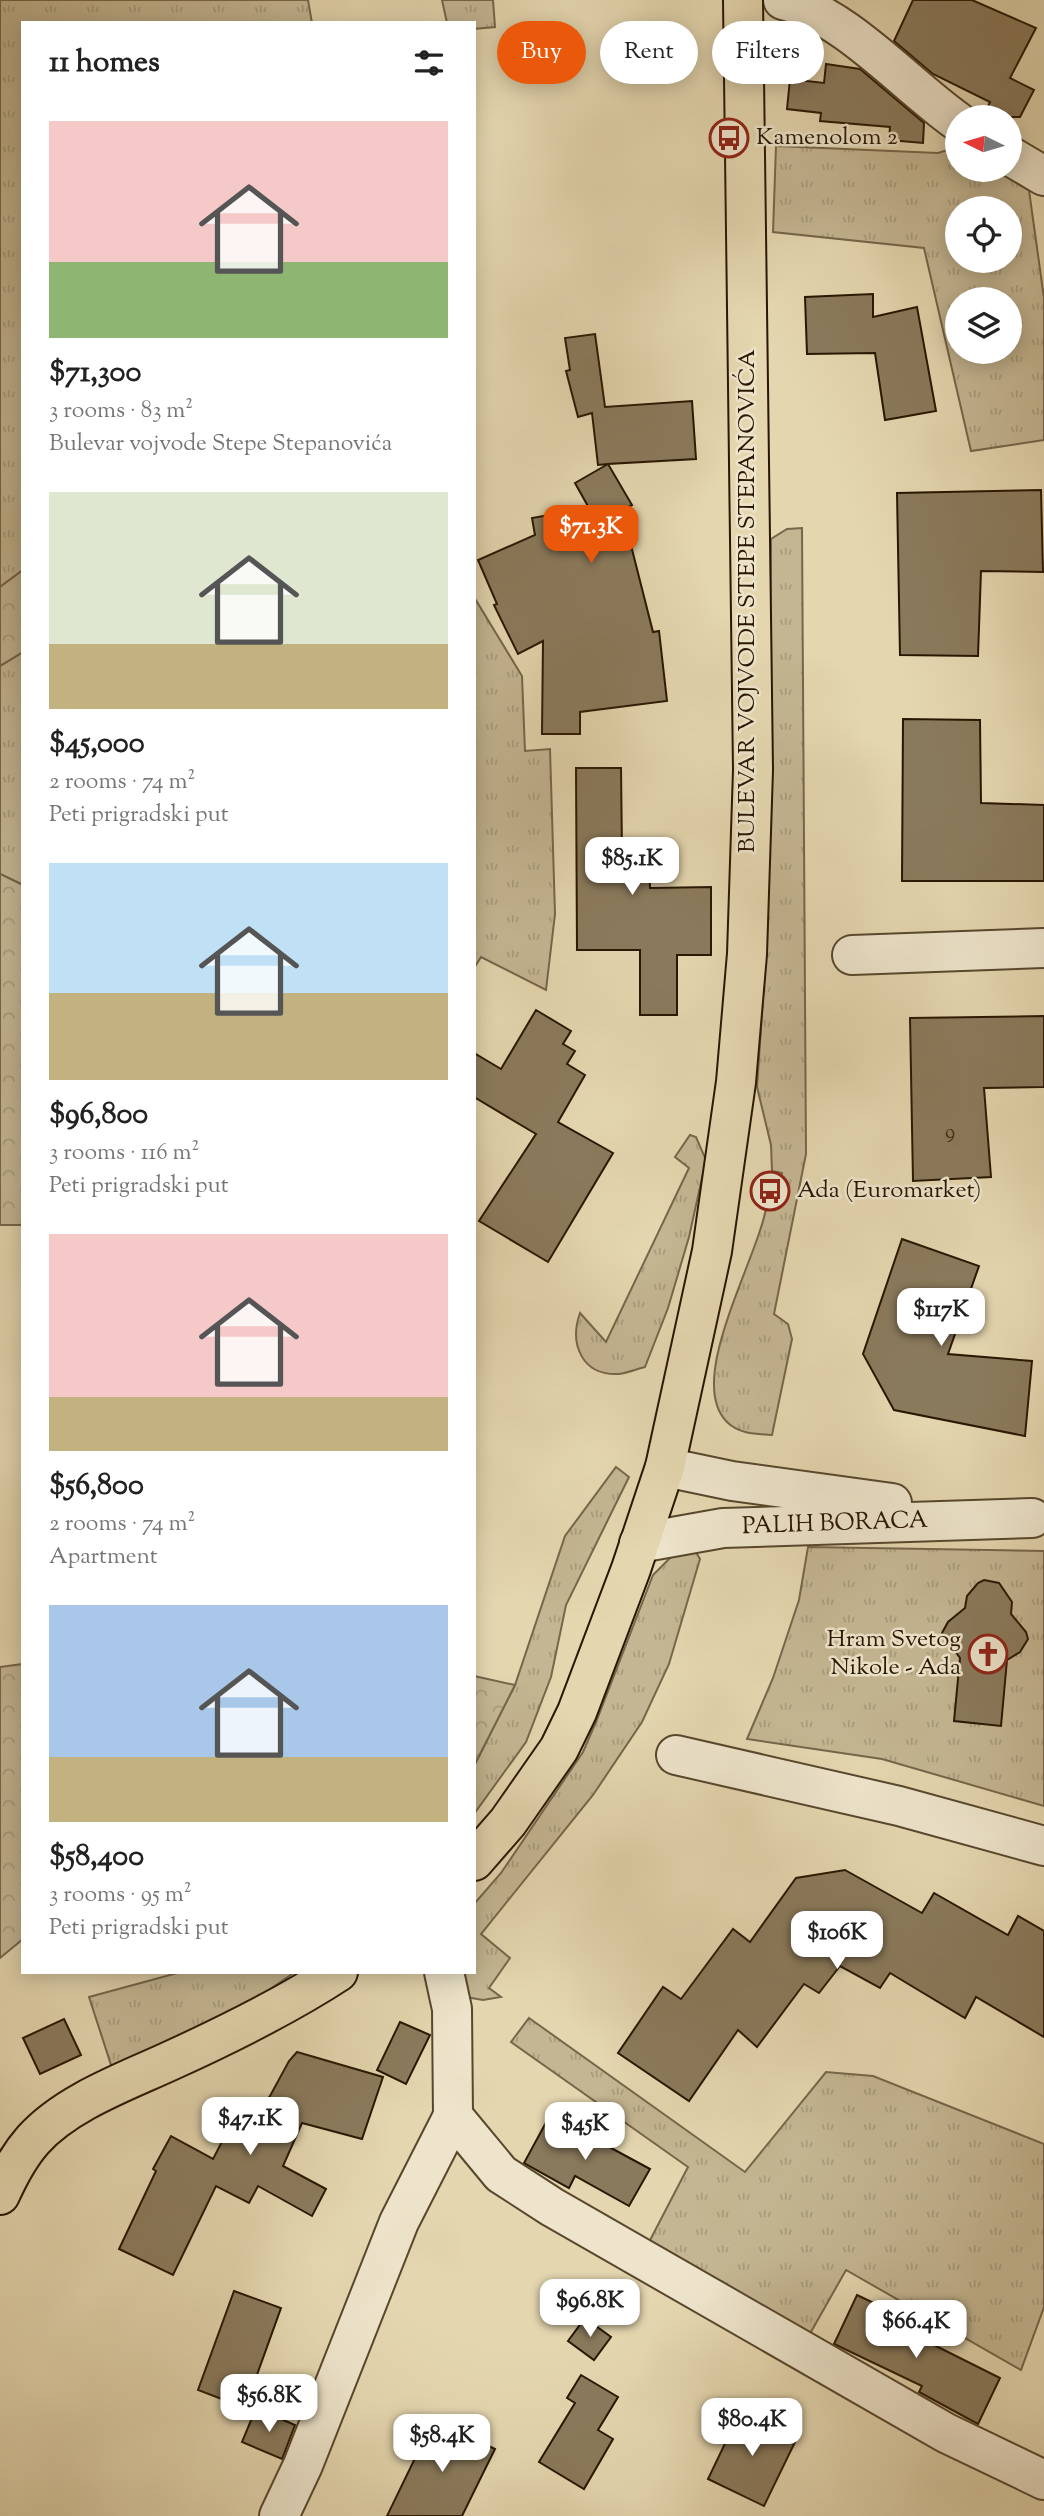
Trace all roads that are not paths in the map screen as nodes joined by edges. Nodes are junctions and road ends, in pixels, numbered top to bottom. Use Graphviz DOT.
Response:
graph roads {
  1 [pos="743,0"];
  2 [pos="783,0"];
  3 [pos="945,111"];
  4 [pos="1022,163"];
  5 [pos="1044,176"];
  6 [pos="1044,948"];
  7 [pos="852,954"];
  8 [pos="665,1467"];
  9 [pos="1038,1519"];
  10 [pos="639,1543"];
  11 [pos="676,1755"];
  12 [pos="1044,1846"];
  13 [pos="476,1859"];
  14 [pos="335,1974"];
  15 [pos="444,1974"];
  16 [pos="453,2116"];
  17 [pos="0,2195"];
  18 [pos="1044,2480"];
  19 [pos="279,2516"];
  1 -- 8 [label="main road, BULEVAR VOJVODE STEPE STEPANOVIĆA"];
  2 -- 3 [label="street"];
  4 -- 5 [label="street"];
  6 -- 7 [label="street"];
  8 -- 9 [label="street, PALIH BORACA"];
  8 -- 10 [label="main road, BULEVAR VOJVODE STEPE STEPANOVIĆA"];
  9 -- 10 [label="street, PALIH BORACA"];
  10 -- 13 [label="main road, BULEVAR VOJVODE STEPE STEPANOVIĆA"];
  11 -- 12 [label="street"];
  14 -- 17 [label="main road"];
  15 -- 16 [label="street"];
  16 -- 18 [label="street"];
  16 -- 19 [label="street"];
}
